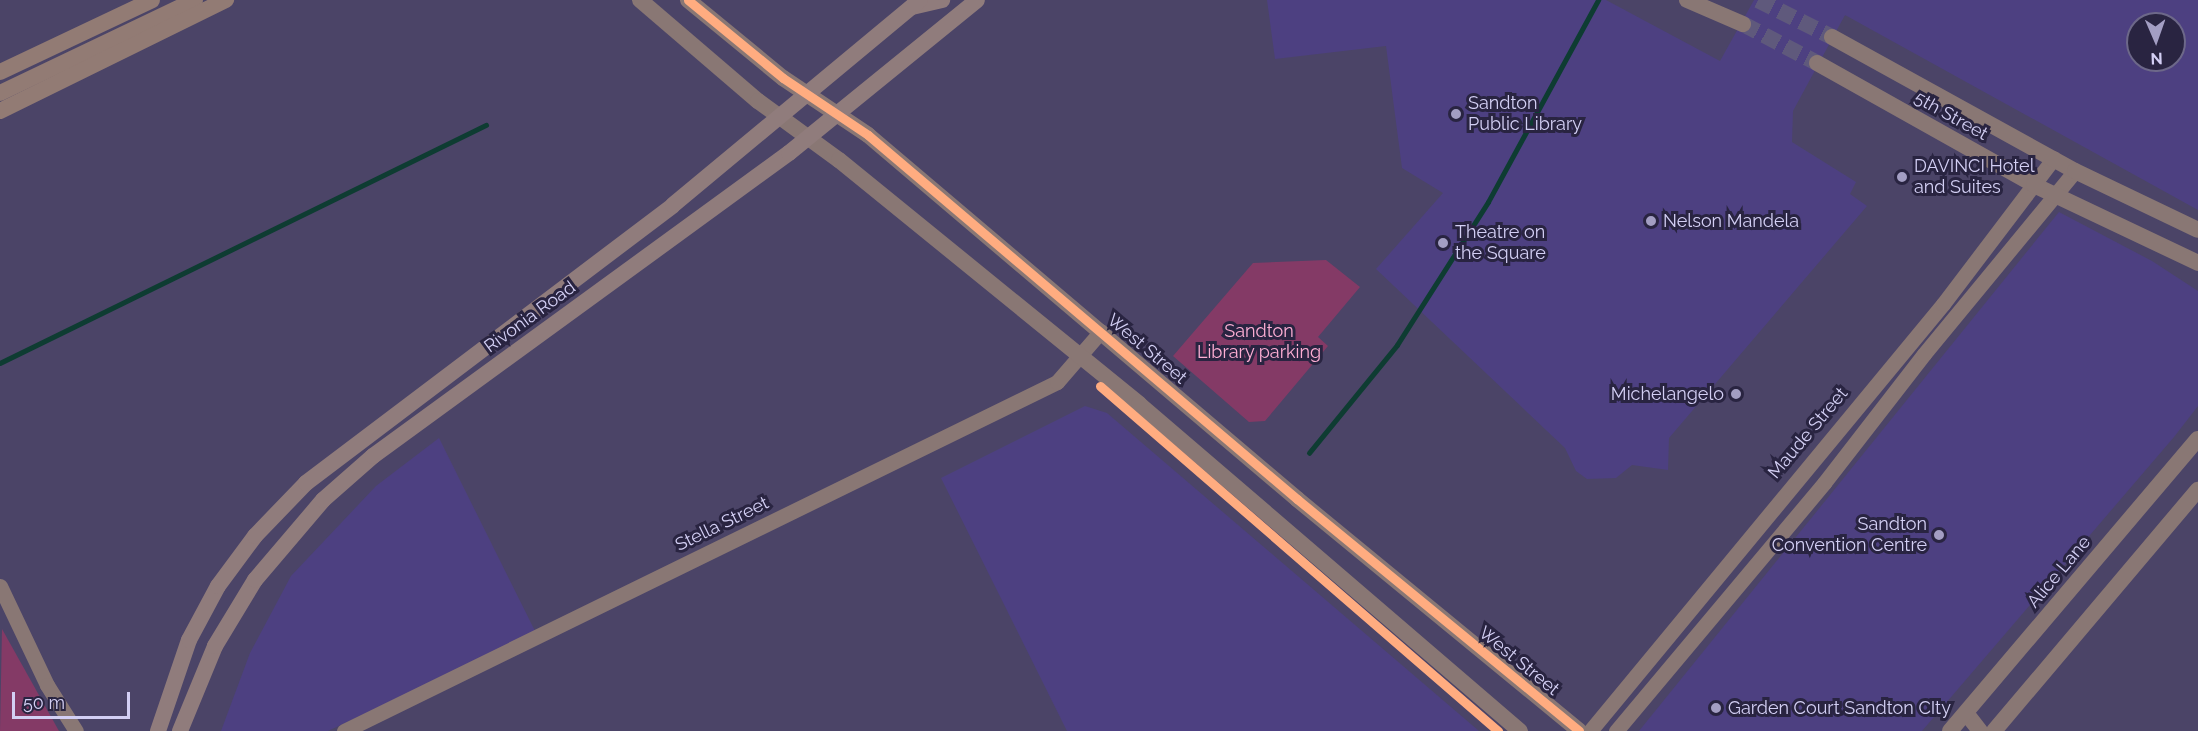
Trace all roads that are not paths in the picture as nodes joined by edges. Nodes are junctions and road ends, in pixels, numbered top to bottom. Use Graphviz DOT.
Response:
graph roads {
  1 [pos="152,0"];
  2 [pos="195,0"];
  3 [pos="226,0"];
  4 [pos="640,0"];
  5 [pos="688,0"];
  6 [pos="942,0"];
  7 [pos="977,0"];
  8 [pos="1687,0"];
  9 [pos="916,3"];
  10 [pos="1743,24"];
  11 [pos="1832,37"];
  12 [pos="1817,63"];
  13 [pos="0,72"];
  14 [pos="0,93"];
  15 [pos="809,93"];
  16 [pos="0,111"];
  17 [pos="837,111"];
  18 [pos="780,118"];
  19 [pos="807,137"];
  20 [pos="2054,159"];
  21 [pos="2075,171"];
  22 [pos="2034,185"];
  23 [pos="2056,196"];
  24 [pos="2198,230"];
  25 [pos="2166,246"];
  26 [pos="2198,263"];
  27 [pos="2198,269"];
  28 [pos="1101,331"];
  29 [pos="1080,358"];
  30 [pos="2198,439"];
  31 [pos="2198,490"];
  32 [pos="0,586"];
  33 [pos="195,693"];
  34 [pos="1966,713"];
  35 [pos="155,728"];
  36 [pos="1516,728"];
  37 [pos="76,731"];
  38 [pos="180,731"];
  39 [pos="193,731"];
  40 [pos="344,731"];
  41 [pos="1579,731"];
  42 [pos="1590,731"];
  43 [pos="1616,731"];
  44 [pos="1950,731"];
  45 [pos="1980,731"];
  46 [pos="1994,731"];
  1 -- 13 [label="main road"];
  2 -- 14 [label="main road"];
  3 -- 16 [label="main road"];
  4 -- 18 [label="street"];
  5 -- 15 [label="street, West Street"];
  6 -- 9 [label="main road"];
  7 -- 17 [label="main road, Rivonia Road"];
  8 -- 10 [label="street"];
  9 -- 15 [label="main road, Rivonia Road"];
  11 -- 20 [label="street, 5th Street"];
  12 -- 22 [label="street, 5th Street"];
  15 -- 17 [label="street, West Street"];
  15 -- 18 [label="main road, Rivonia Road"];
  17 -- 19 [label="main road, Rivonia Road"];
  17 -- 28 [label="street, West Street"];
  18 -- 19 [label="street"];
  18 -- 35 [label="main road, Rivonia Road"];
  19 -- 29 [label="street"];
  19 -- 33 [label="main road, Rivonia Road"];
  20 -- 21 [label="street, 5th Street"];
  20 -- 22 [label="street, Maude Street"];
  21 -- 23 [label="street"];
  21 -- 24 [label="street, 5th Street"];
  22 -- 23 [label="street, 5th Street"];
  22 -- 42 [label="street, Maude Street"];
  23 -- 25 [label="street, 5th Street"];
  23 -- 43 [label="street"];
  25 -- 26 [label="street, 5th Street"];
  25 -- 27 [label="street"];
  28 -- 29 [label="street, Stella Street"];
  28 -- 41 [label="street, West Street"];
  29 -- 36 [label="street"];
  29 -- 40 [label="street, Stella Street"];
  30 -- 34 [label="street, Alice Lane"];
  31 -- 46 [label="street"];
  32 -- 37 [label="street"];
  33 -- 38 [label="main road, Rivonia Road"];
  33 -- 39 [label="main road"];
  34 -- 44 [label="street, Alice Lane"];
  34 -- 45 [label="street"];
}
